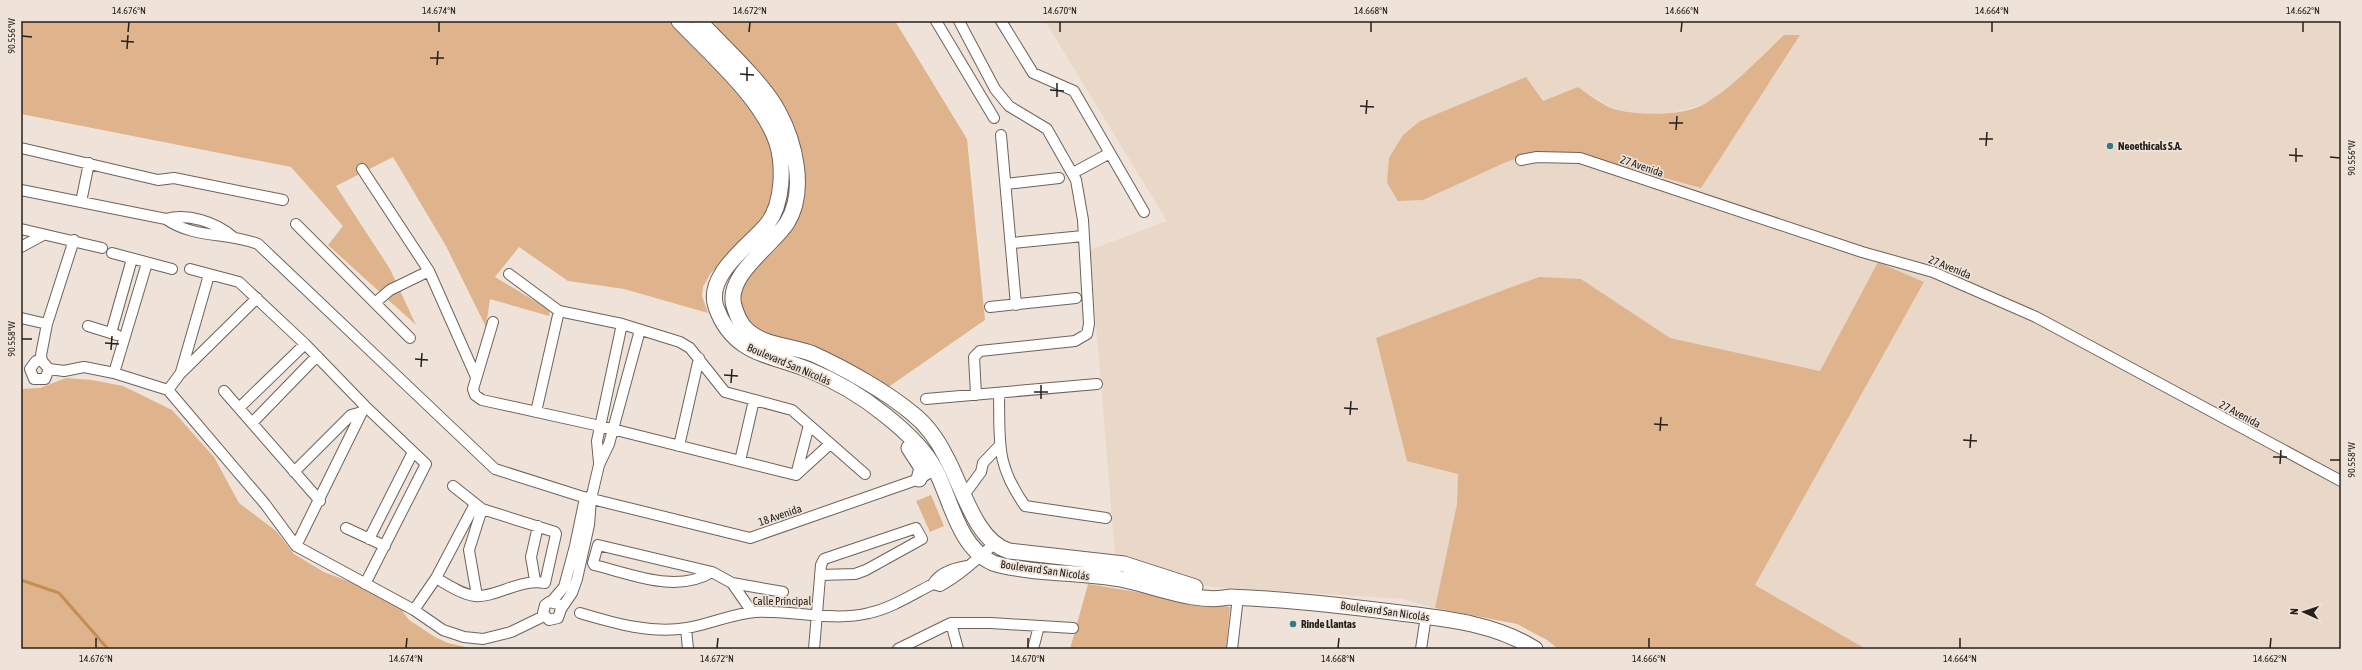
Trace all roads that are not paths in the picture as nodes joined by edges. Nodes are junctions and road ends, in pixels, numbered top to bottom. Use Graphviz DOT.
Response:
graph roads {
  1 [pos="679,21"];
  2 [pos="699,21"];
  3 [pos="708,21"];
  4 [pos="936,21"];
  5 [pos="960,21"];
  6 [pos="1001,21"];
  7 [pos="727,51"];
  8 [pos="991,81"];
  9 [pos="978,88"];
  10 [pos="994,118"];
  11 [pos="1001,135"];
  12 [pos="21,148"];
  13 [pos="1110,153"];
  14 [pos="1521,160"];
  15 [pos="89,163"];
  16 [pos="362,169"];
  17 [pos="1073,173"];
  18 [pos="1059,178"];
  19 [pos="1006,184"];
  20 [pos="21,190"];
  21 [pos="283,200"];
  22 [pos="81,202"];
  23 [pos="1144,212"];
  24 [pos="296,224"];
  25 [pos="21,229"];
  26 [pos="43,235"];
  27 [pos="1083,236"];
  28 [pos="74,240"];
  29 [pos="1012,243"];
  30 [pos="21,247"];
  31 [pos="102,248"];
  32 [pos="112,253"];
  33 [pos="132,259"];
  34 [pos="147,263"];
  35 [pos="172,269"];
  36 [pos="190,269"];
  37 [pos="429,271"];
  38 [pos="509,274"];
  39 [pos="209,275"];
  40 [pos="257,298"];
  41 [pos="1076,298"];
  42 [pos="376,302"];
  43 [pos="1016,304"];
  44 [pos="990,307"];
  45 [pos="559,311"];
  46 [pos="21,318"];
  47 [pos="493,322"];
  48 [pos="47,324"];
  49 [pos="622,324"];
  50 [pos="88,326"];
  51 [pos="640,330"];
  52 [pos="111,333"];
  53 [pos="124,337"];
  54 [pos="410,338"];
  55 [pos="305,344"];
  56 [pos="317,356"];
  57 [pos="699,358"];
  58 [pos="42,361"];
  59 [pos="50,369"];
  60 [pos="114,373"];
  61 [pos="815,373"];
  62 [pos="180,374"];
  63 [pos="476,377"];
  64 [pos="1097,384"];
  65 [pos="168,390"];
  66 [pos="224,391"];
  67 [pos="999,393"];
  68 [pos="976,395"];
  69 [pos="926,399"];
  70 [pos="754,400"];
  71 [pos="239,408"];
  72 [pos="364,409"];
  73 [pos="536,412"];
  74 [pos="252,423"];
  75 [pos="809,425"];
  76 [pos="600,426"];
  77 [pos="613,429"];
  78 [pos="830,444"];
  79 [pos="678,446"];
  80 [pos="1000,449"];
  81 [pos="413,452"];
  82 [pos="740,461"];
  83 [pos="599,465"];
  84 [pos="936,469"];
  85 [pos="294,472"];
  86 [pos="865,474"];
  87 [pos="796,476"];
  88 [pos="919,479"];
  89 [pos="2341,481"];
  90 [pos="453,486"];
  91 [pos="962,492"];
  92 [pos="585,498"];
  93 [pos="320,502"];
  94 [pos="478,507"];
  95 [pos="1106,518"];
  96 [pos="538,526"];
  97 [pos="346,528"];
  98 [pos="369,538"];
  99 [pos="994,544"];
  100 [pos="296,546"];
  101 [pos="385,546"];
  102 [pos="982,555"];
  103 [pos="712,572"];
  104 [pos="820,575"];
  105 [pos="436,578"];
  106 [pos="535,580"];
  107 [pos="732,583"];
  108 [pos="365,584"];
  109 [pos="783,592"];
  110 [pos="477,596"];
  111 [pos="1234,597"];
  112 [pos="552,602"];
  113 [pos="561,609"];
  114 [pos="414,610"];
  115 [pos="752,612"];
  116 [pos="580,613"];
  117 [pos="817,614"];
  118 [pos="544,616"];
  119 [pos="1426,616"];
  120 [pos="951,623"];
  121 [pos="1039,626"];
  122 [pos="686,628"];
  123 [pos="1073,628"];
  124 [pos="688,649"];
  125 [pos="814,649"];
  126 [pos="898,649"];
  127 [pos="958,649"];
  128 [pos="1033,649"];
  129 [pos="1232,649"];
  130 [pos="1421,649"];
  131 [pos="1535,649"];
  1 -- 61 [label="main road, Boulevard San Nicolás"];
  2 -- 7 [label="main road, Boulevard San Nicolás"];
  3 -- 7 [label="main road"];
  4 -- 9 [label="street"];
  5 -- 8 [label="street"];
  6 -- 13 [label="street"];
  7 -- 91 [label="main road, Boulevard San Nicolás"];
  8 -- 9 [label="street"];
  8 -- 17 [label="street"];
  9 -- 10 [label="street"];
  11 -- 19 [label="street"];
  12 -- 15 [label="street"];
  13 -- 17 [label="street"];
  13 -- 23 [label="street"];
  14 -- 89 [label="street, 27 Avenida"];
  15 -- 21 [label="street"];
  15 -- 22 [label="street"];
  16 -- 37 [label="street"];
  17 -- 27 [label="street"];
  18 -- 19 [label="street"];
  19 -- 29 [label="street"];
  20 -- 22 [label="street, 18 Avenida"];
  22 -- 92 [label="street, 18 Avenida"];
  24 -- 42 [label="street"];
  25 -- 26 [label="street"];
  26 -- 28 [label="street"];
  26 -- 30 [label="street"];
  27 -- 29 [label="street"];
  27 -- 68 [label="street"];
  28 -- 31 [label="street"];
  28 -- 48 [label="street"];
  29 -- 43 [label="street"];
  32 -- 33 [label="street"];
  33 -- 34 [label="street"];
  33 -- 52 [label="street"];
  34 -- 35 [label="street"];
  34 -- 53 [label="street"];
  36 -- 39 [label="street"];
  37 -- 42 [label="street"];
  37 -- 63 [label="street"];
  38 -- 45 [label="street"];
  39 -- 40 [label="street"];
  39 -- 62 [label="street"];
  40 -- 55 [label="street"];
  40 -- 62 [label="street"];
  41 -- 43 [label="street"];
  42 -- 54 [label="street"];
  43 -- 44 [label="street"];
  45 -- 49 [label="street"];
  45 -- 73 [label="street"];
  46 -- 48 [label="street"];
  47 -- 63 [label="street"];
  48 -- 58 [label="street"];
  49 -- 51 [label="street"];
  49 -- 76 [label="street"];
  50 -- 52 [label="street"];
  51 -- 57 [label="street"];
  51 -- 77 [label="street"];
  52 -- 53 [label="street"];
  53 -- 60 [label="street"];
  55 -- 56 [label="street"];
  55 -- 71 [label="street"];
  56 -- 72 [label="street"];
  56 -- 74 [label="street"];
  57 -- 70 [label="street"];
  57 -- 79 [label="street"];
  58 -- 59 [label="street"];
  58 -- 59 [label="street"];
  59 -- 60 [label="street"];
  60 -- 65 [label="street"];
  61 -- 84 [label="main road, Boulevard San Nicolás"];
  61 -- 88 [label="main road"];
  62 -- 65 [label="street"];
  63 -- 73 [label="street"];
  64 -- 67 [label="street"];
  65 -- 100 [label="street"];
  66 -- 71 [label="street"];
  67 -- 68 [label="street"];
  67 -- 80 [label="street"];
  68 -- 69 [label="street"];
  70 -- 75 [label="street"];
  70 -- 82 [label="street"];
  71 -- 74 [label="street"];
  72 -- 81 [label="street"];
  72 -- 85 [label="street"];
  72 -- 93 [label="street"];
  73 -- 76 [label="street"];
  74 -- 85 [label="street"];
  75 -- 78 [label="street"];
  75 -- 87 [label="street"];
  76 -- 77 [label="street"];
  76 -- 83 [label="street"];
  77 -- 79 [label="street"];
  77 -- 83 [label="street"];
  78 -- 86 [label="street"];
  78 -- 87 [label="street"];
  79 -- 82 [label="street"];
  80 -- 91 [label="street"];
  80 -- 95 [label="street"];
  81 -- 98 [label="street"];
  81 -- 101 [label="street"];
  82 -- 87 [label="street"];
  83 -- 92 [label="street"];
  84 -- 88 [label="street, 18 Avenida"];
  84 -- 91 [label="main road"];
  84 -- 102 [label="main road, Boulevard San Nicolás"];
  85 -- 93 [label="street"];
  88 -- 92 [label="street, 18 Avenida"];
  90 -- 94 [label="street"];
  91 -- 99 [label="main road, Boulevard San Nicolás"];
  92 -- 112 [label="street"];
  92 -- 113 [label="street"];
  93 -- 100 [label="street"];
  94 -- 96 [label="street"];
  94 -- 105 [label="street"];
  94 -- 110 [label="street"];
  96 -- 106 [label="street"];
  96 -- 106 [label="street"];
  97 -- 98 [label="street"];
  98 -- 101 [label="street"];
  99 -- 102 [label="street, Calle Principal"];
  99 -- 111 [label="main road, Boulevard San Nicolás"];
  100 -- 108 [label="street"];
  101 -- 108 [label="street"];
  102 -- 111 [label="main road, Boulevard San Nicolás"];
  102 -- 117 [label="street, Calle Principal"];
  103 -- 103 [label="street"];
  103 -- 107 [label="street"];
  104 -- 104 [label="street"];
  104 -- 117 [label="street"];
  105 -- 110 [label="street"];
  105 -- 114 [label="street"];
  106 -- 110 [label="street"];
  107 -- 109 [label="street"];
  107 -- 115 [label="street"];
  108 -- 114 [label="street"];
  111 -- 119 [label="main road, Boulevard San Nicolás"];
  111 -- 129 [label="street"];
  112 -- 113 [label="street"];
  112 -- 118 [label="street"];
  113 -- 118 [label="street"];
  114 -- 118 [label="street"];
  115 -- 117 [label="street, Calle Principal"];
  115 -- 122 [label="street, Calle Principal"];
  116 -- 122 [label="street, Calle Principal"];
  117 -- 125 [label="street"];
  119 -- 130 [label="street"];
  119 -- 131 [label="main road, Boulevard San Nicolás"];
  120 -- 121 [label="street"];
  120 -- 126 [label="street"];
  120 -- 127 [label="street"];
  121 -- 123 [label="street"];
  121 -- 128 [label="street"];
  122 -- 124 [label="street"];
}
